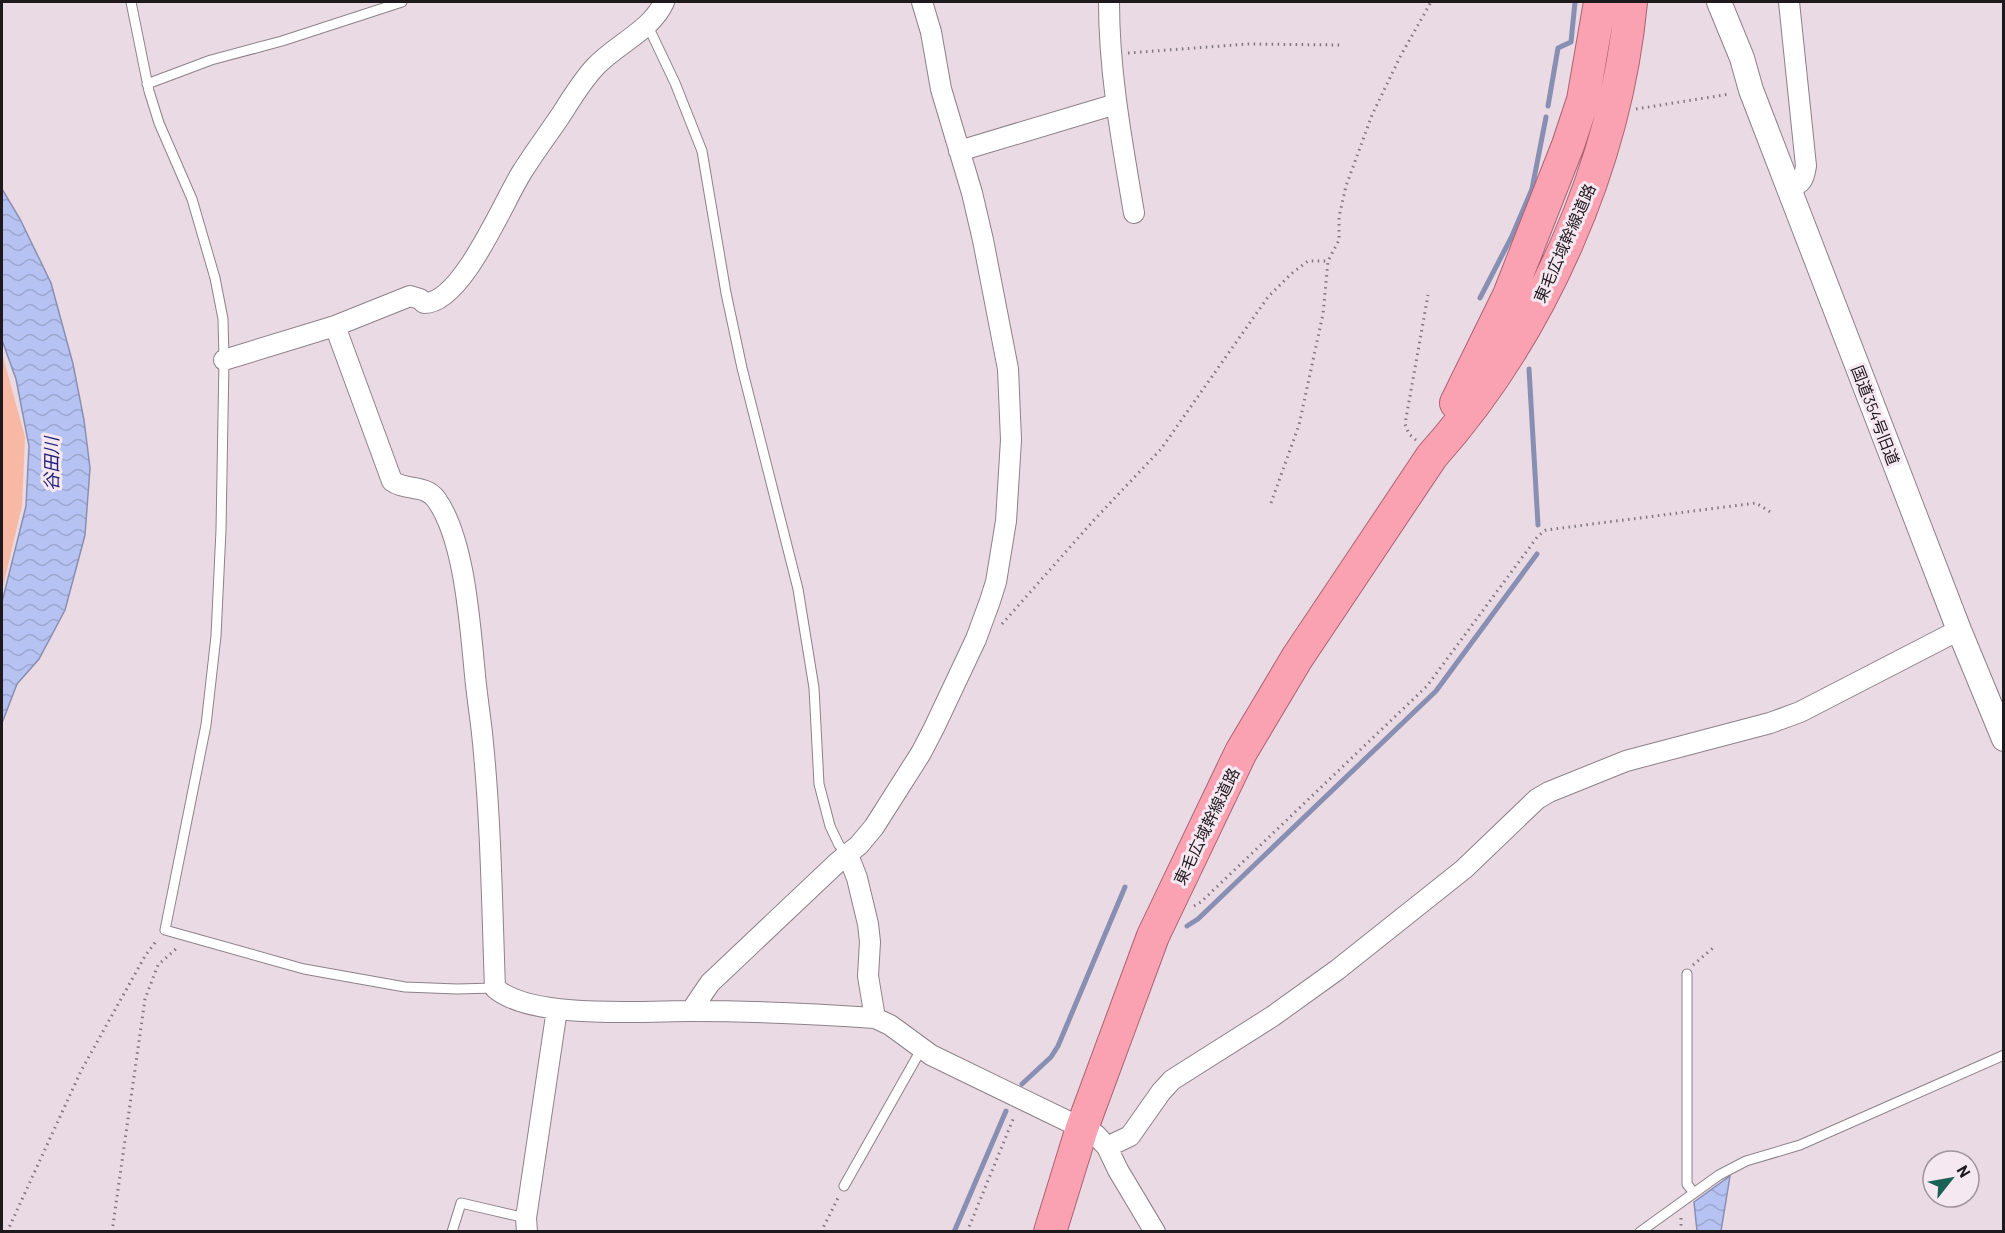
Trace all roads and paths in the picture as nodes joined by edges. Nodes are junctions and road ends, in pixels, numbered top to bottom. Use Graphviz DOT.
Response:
graph roads {
  1 [pos="130,2"];
  2 [pos="402,2"];
  3 [pos="664,2"];
  4 [pos="922,2"];
  5 [pos="1109,2"];
  6 [pos="1431,2"];
  7 [pos="1600,2"];
  8 [pos="1631,2"];
  9 [pos="1706,2"];
  10 [pos="1719,2"];
  11 [pos="1789,2"];
  12 [pos="647,24"];
  13 [pos="1342,45"];
  14 [pos="1110,54"];
  15 [pos="147,84"];
  16 [pos="1751,90"];
  17 [pos="1115,106"];
  18 [pos="1612,114"];
  19 [pos="959,151"];
  20 [pos="1789,188"];
  21 [pos="1134,213"];
  22 [pos="1328,261"];
  23 [pos="1428,295"];
  24 [pos="335,326"];
  25 [pos="224,360"];
  26 [pos="1432,456"];
  27 [pos="1271,503"];
  28 [pos="1772,513"];
  29 [pos="1959,630"];
  30 [pos="976,639"];
  31 [pos="2004,739"];
  32 [pos="848,855"];
  33 [pos="1164,912"];
  34 [pos="165,930"];
  35 [pos="186,938"];
  36 [pos="1713,948"];
  37 [pos="1687,974"];
  38 [pos="495,988"];
  39 [pos="557,1009"];
  40 [pos="691,1011"];
  41 [pos="875,1018"];
  42 [pos="922,1048"];
  43 [pos="2004,1055"];
  44 [pos="1022,1098"];
  45 [pos="1082,1128"];
  46 [pos="1107,1147"];
  47 [pos="844,1186"];
  48 [pos="1694,1193"];
  49 [pos="527,1225"];
  50 [pos="7,1232"];
  51 [pos="112,1232"];
  52 [pos="452,1232"];
  53 [pos="821,1232"];
  54 [pos="967,1232"];
  55 [pos="1050,1232"];
  56 [pos="1155,1232"];
  57 [pos="1640,1232"];
  1 -- 15 [label="lane"];
  2 -- 15 [label="lane"];
  3 -- 12 [label="street"];
  4 -- 19 [label="street"];
  5 -- 14 [label="street"];
  6 -- 22 [label="path"];
  7 -- 26 [label="highway, 東毛広域幹線道路"];
  8 -- 18 [label="highway, 東毛広域幹線道路"];
  9 -- 16 [label="street, 国道354号旧道"];
  10 -- 16 [label="street, 国道354号旧道"];
  11 -- 20 [label="street"];
  12 -- 24 [label="street"];
  12 -- 32 [label="lane"];
  13 -- 14 [label="path"];
  14 -- 17 [label="street"];
  15 -- 25 [label="lane"];
  16 -- 18 [label="path"];
  16 -- 20 [label="street, 国道354号旧道"];
  17 -- 19 [label="street"];
  17 -- 21 [label="street"];
  18 -- 26 [label="highway, 東毛広域幹線道路"];
  19 -- 30 [label="street"];
  20 -- 29 [label="street, 国道354号旧道"];
  22 -- 27 [label="path"];
  22 -- 30 [label="path"];
  23 -- 26 [label="path"];
  24 -- 25 [label="street"];
  24 -- 38 [label="street"];
  25 -- 34 [label="lane"];
  26 -- 33 [label="highway, 東毛広域幹線道路"];
  28 -- 33 [label="path"];
  29 -- 31 [label="street, 国道354号旧道"];
  29 -- 46 [label="street"];
  30 -- 32 [label="street"];
  32 -- 40 [label="street"];
  32 -- 41 [label="street"];
  33 -- 45 [label="highway, 東毛広域幹線道路"];
  34 -- 35 [label="lane"];
  34 -- 50 [label="path"];
  35 -- 38 [label="lane"];
  35 -- 51 [label="path"];
  36 -- 37 [label="path"];
  37 -- 48 [label="lane"];
  38 -- 39 [label="street"];
  39 -- 40 [label="street"];
  39 -- 49 [label="street"];
  40 -- 41 [label="street"];
  41 -- 42 [label="street"];
  42 -- 44 [label="street"];
  42 -- 47 [label="lane"];
  43 -- 48 [label="lane"];
  44 -- 45 [label="street"];
  44 -- 54 [label="path"];
  45 -- 46 [label="street"];
  45 -- 55 [label="highway, 東毛広域幹線道路"];
  46 -- 56 [label="street"];
  47 -- 53 [label="path"];
  48 -- 57 [label="lane"];
  49 -- 52 [label="lane"];
}
